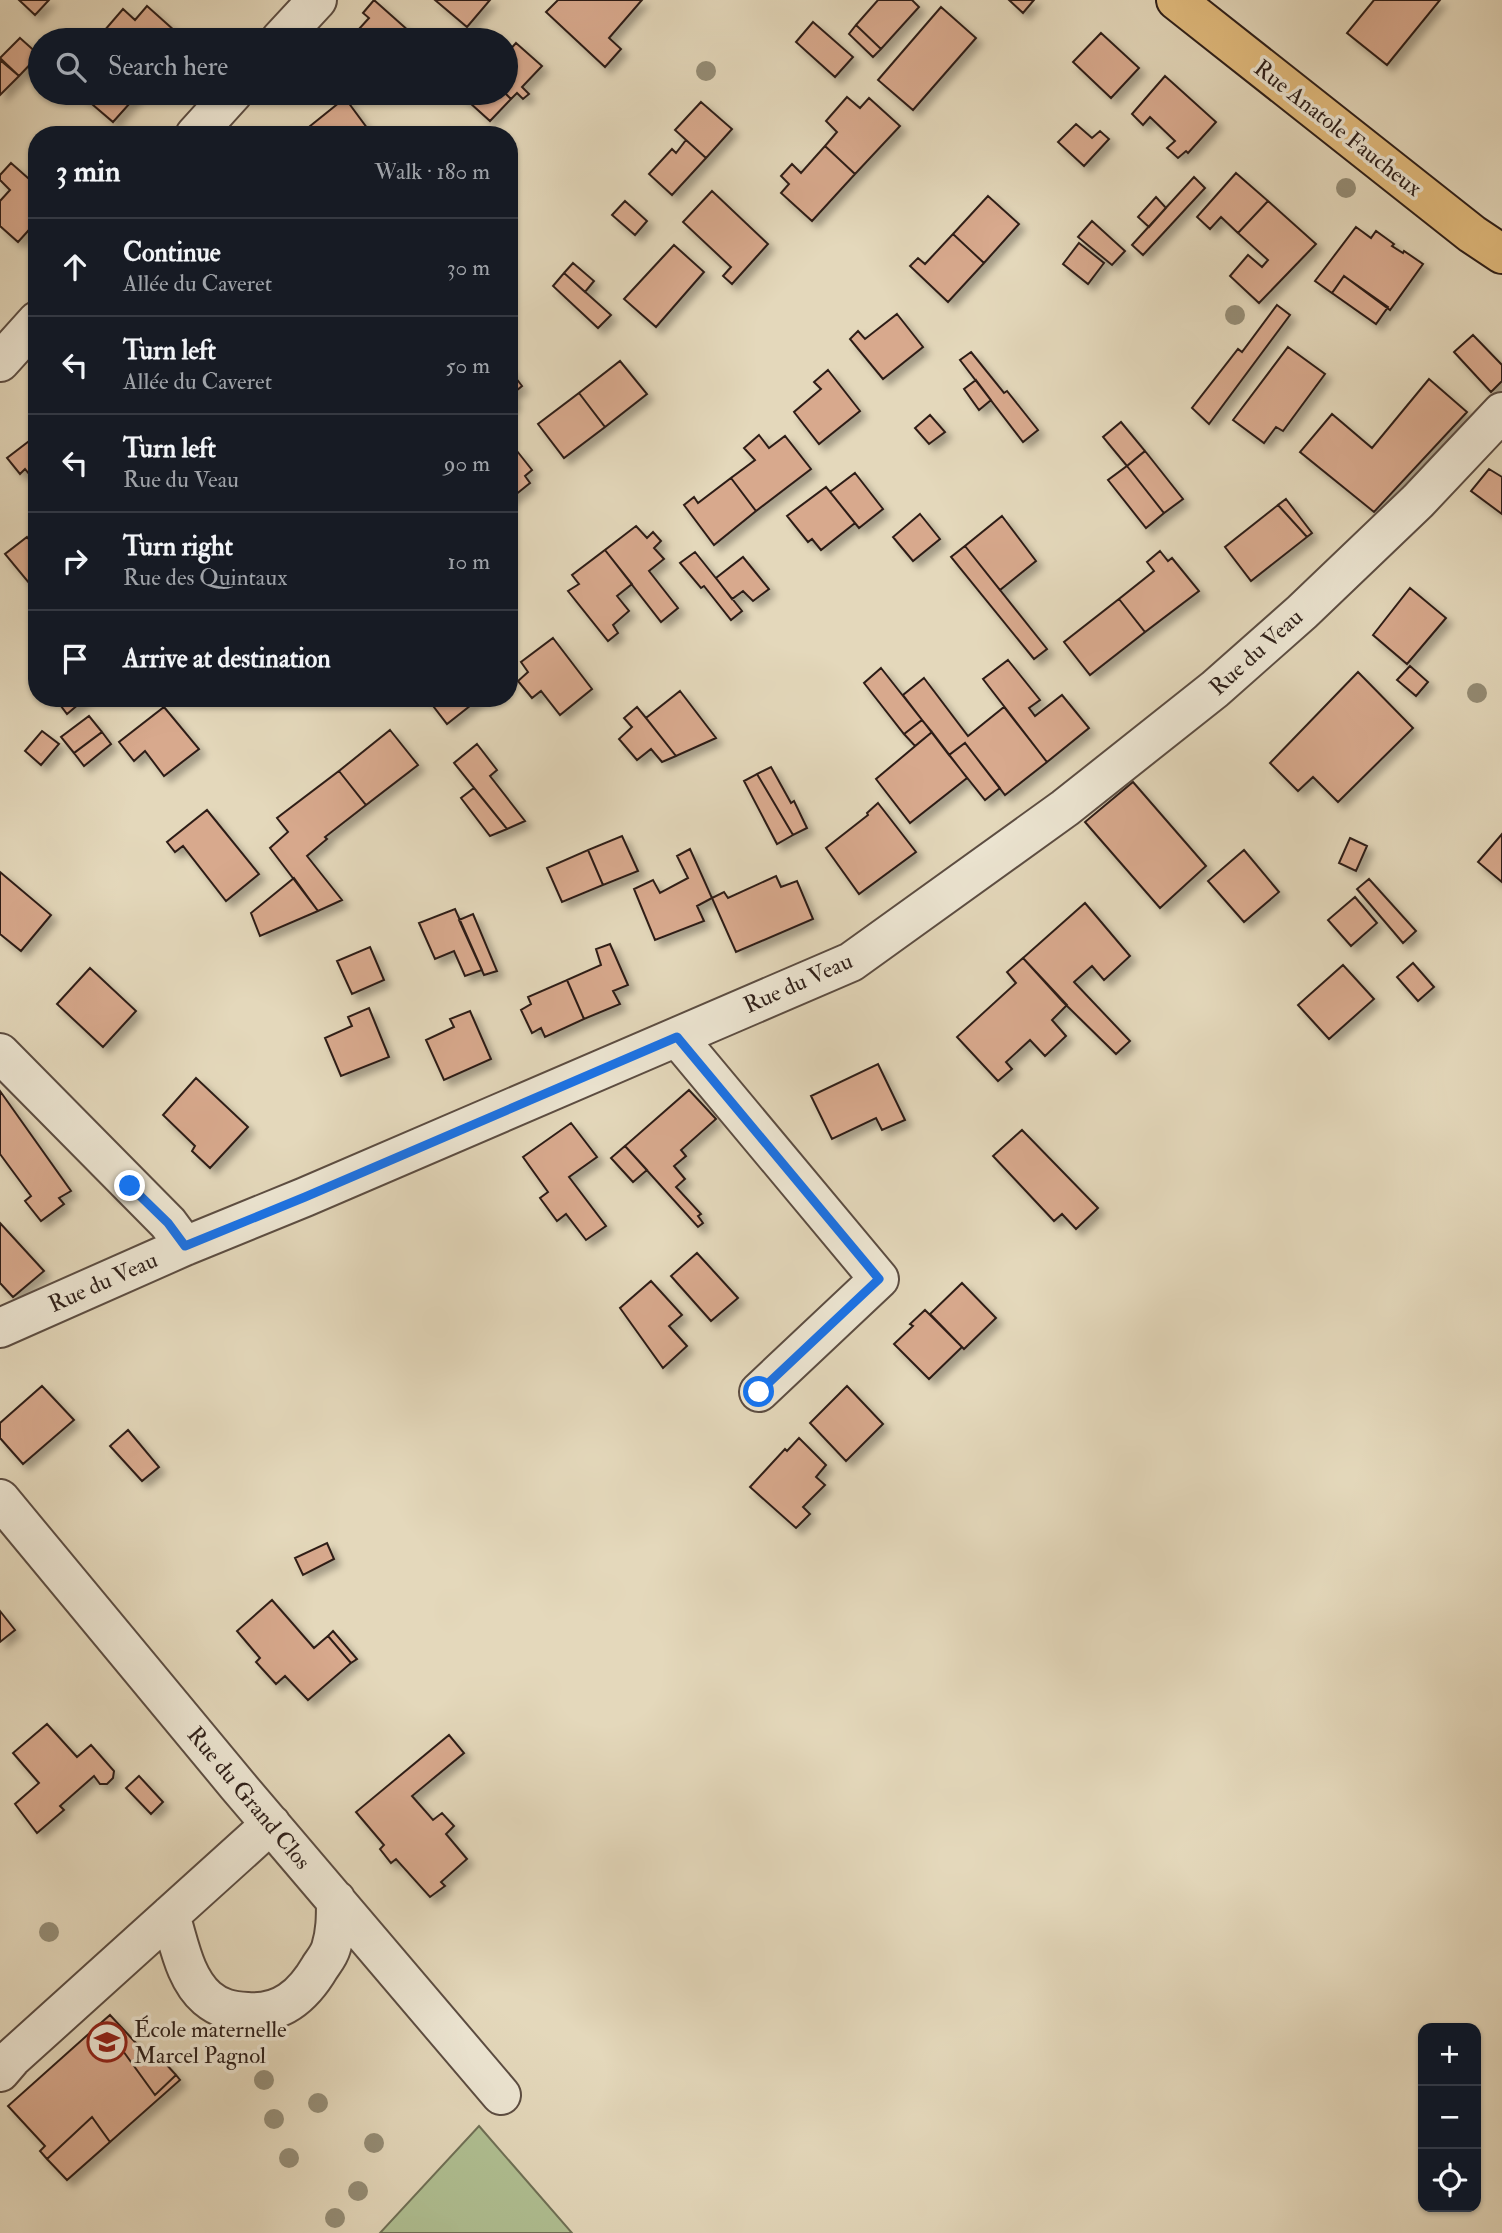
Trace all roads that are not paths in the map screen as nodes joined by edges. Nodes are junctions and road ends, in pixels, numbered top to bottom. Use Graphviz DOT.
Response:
graph roads {
  1 [pos="317,0"];
  2 [pos="1176,0"];
  3 [pos="291,28"];
  4 [pos="222,105"];
  5 [pos="203,126"];
  6 [pos="1502,254"];
  7 [pos="28,331"];
  8 [pos="0,362"];
  9 [pos="1502,412"];
  10 [pos="677,1037"];
  11 [pos="0,1053"];
  12 [pos="185,1246"];
  13 [pos="0,1328"];
  14 [pos="759,1392"];
  15 [pos="0,1499"];
  16 [pos="271,1824"];
  17 [pos="335,1900"];
  18 [pos="175,1911"];
  19 [pos="0,2072"];
  20 [pos="501,2095"];
  1 -- 3 [label="street"];
  2 -- 6 [label="main road, Rue Anatole Faucheux"];
  4 -- 5 [label="street"];
  7 -- 8 [label="street"];
  9 -- 10 [label="street, Rue du Veau"];
  10 -- 12 [label="street, Rue du Veau"];
  10 -- 14 [label="street"];
  11 -- 12 [label="street"];
  12 -- 13 [label="street, Rue du Veau"];
  15 -- 16 [label="street, Rue du Grand Clos"];
  16 -- 17 [label="street, Rue du Grand Clos"];
  16 -- 18 [label="street"];
  17 -- 18 [label="street"];
  17 -- 20 [label="street, Rue du Grand Clos"];
  18 -- 19 [label="street"];
}
